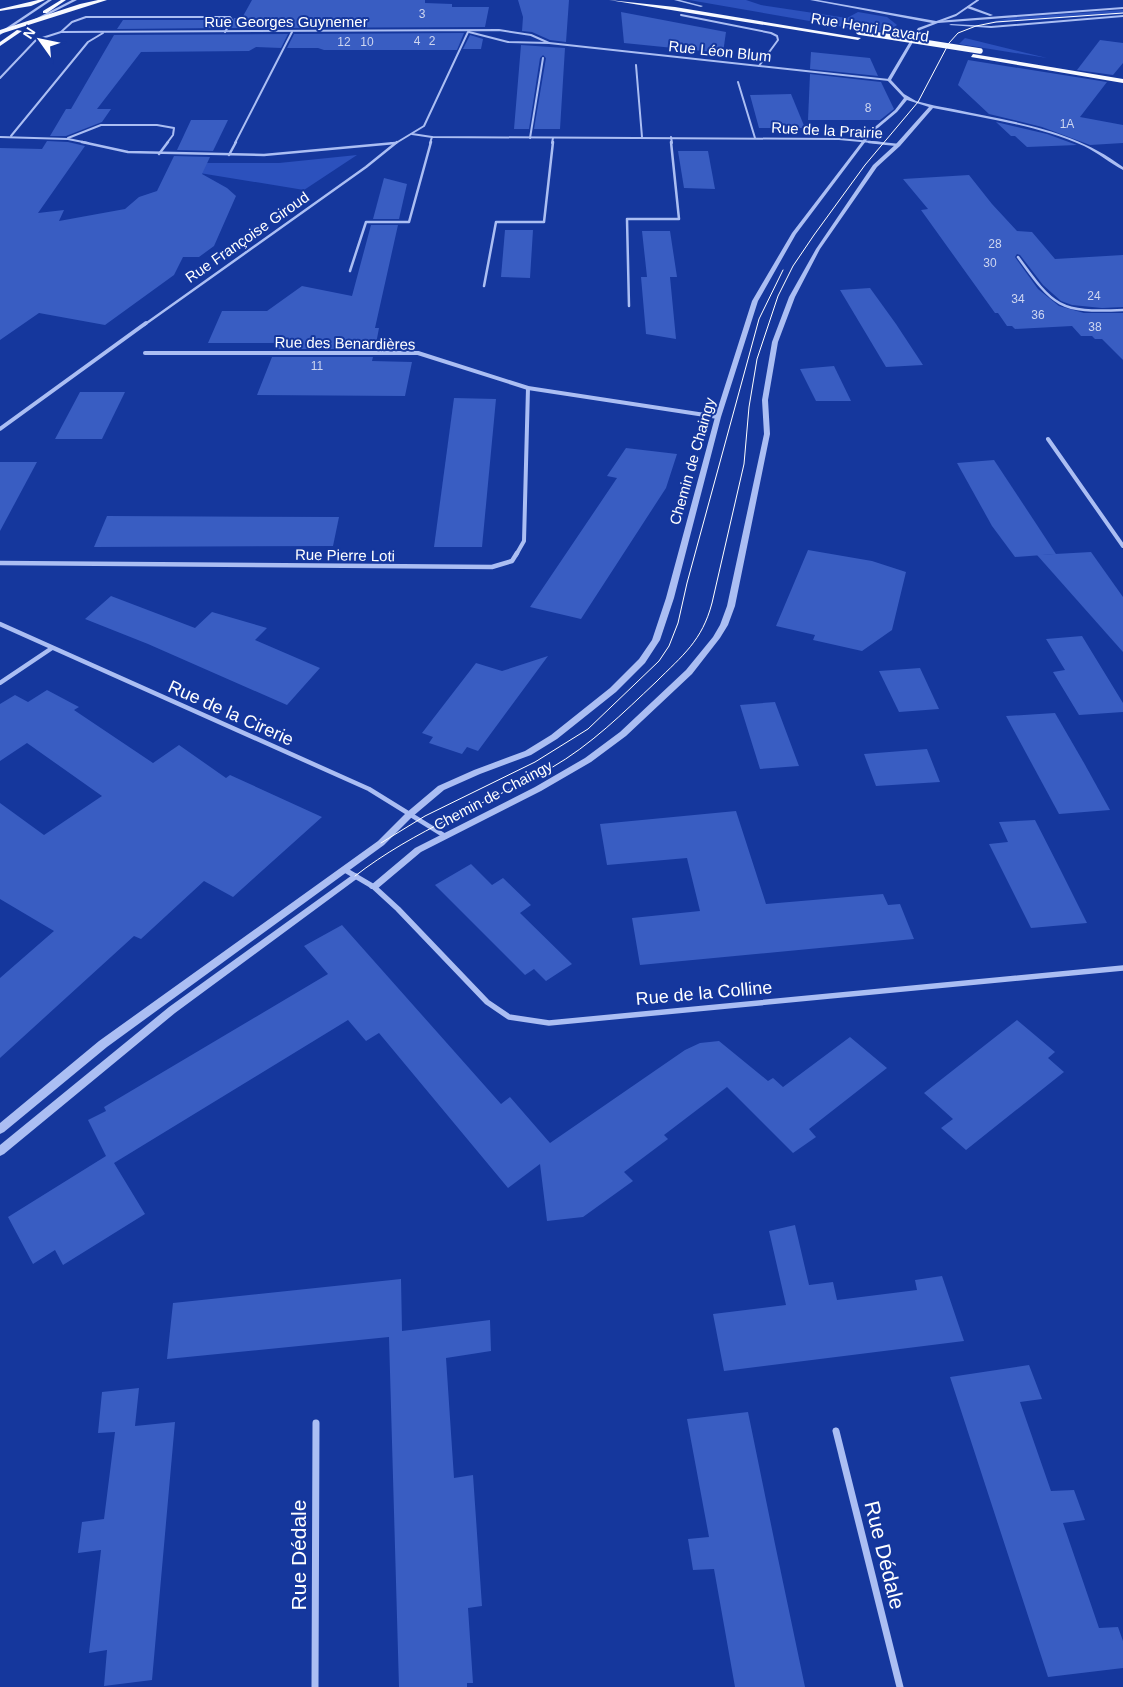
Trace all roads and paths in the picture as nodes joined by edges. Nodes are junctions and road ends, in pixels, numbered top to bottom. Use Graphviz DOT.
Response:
graph roads {
  1 [pos="43,0"];
  2 [pos="50,0"];
  3 [pos="64,0"];
  4 [pos="75,0"];
  5 [pos="105,0"];
  6 [pos="612,0"];
  7 [pos="654,0"];
  8 [pos="676,0"];
  9 [pos="812,0"];
  10 [pos="978,0"];
  11 [pos="701,6"];
  12 [pos="968,7"];
  13 [pos="1123,8"];
  14 [pos="0,10"];
  15 [pos="681,15"];
  16 [pos="998,16"];
  17 [pos="1123,16"];
  18 [pos="35,20"];
  19 [pos="937,22"];
  20 [pos="61,32"];
  21 [pos="104,32"];
  22 [pos="225,32"];
  23 [pos="292,32"];
  24 [pos="468,32"];
  25 [pos="1,33"];
  26 [pos="859,35"];
  27 [pos="550,43"];
  28 [pos="0,44"];
  29 [pos="543,58"];
  30 [pos="636,65"];
  31 [pos="758,66"];
  32 [pos="1123,75"];
  33 [pos="0,78"];
  34 [pos="889,80"];
  35 [pos="1123,81"];
  36 [pos="738,82"];
  37 [pos="906,98"];
  38 [pos="932,106"];
  39 [pos="412,134"];
  40 [pos="11,136"];
  41 [pos="0,137"];
  42 [pos="432,137"];
  43 [pos="642,137"];
  44 [pos="671,137"];
  45 [pos="530,138"];
  46 [pos="553,138"];
  47 [pos="754,138"];
  48 [pos="68,139"];
  49 [pos="867,141"];
  50 [pos="396,143"];
  51 [pos="898,145"];
  52 [pos="159,154"];
  53 [pos="229,155"];
  54 [pos="1123,170"];
  55 [pos="1018,257"];
  56 [pos="350,271"];
  57 [pos="484,286"];
  58 [pos="629,306"];
  59 [pos="1123,310"];
  60 [pos="145,353"];
  61 [pos="528,388"];
  62 [pos="718,417"];
  63 [pos="0,430"];
  64 [pos="1048,439"];
  65 [pos="1123,546"];
  66 [pos="0,563"];
  67 [pos="0,624"];
  68 [pos="52,648"];
  69 [pos="0,683"];
  70 [pos="409,815"];
  71 [pos="445,836"];
  72 [pos="344,870"];
  73 [pos="355,876"];
  74 [pos="374,887"];
  75 [pos="1123,968"];
  76 [pos="0,1129"];
  77 [pos="0,1151"];
  78 [pos="316,1423"];
  79 [pos="836,1431"];
  80 [pos="315,1687"];
  81 [pos="900,1687"];
  1 -- 14 [label="main road"];
  2 -- 25 [label="street"];
  3 -- 18 [label="main road"];
  4 -- 18 [label="street"];
  5 -- 18 [label="main road"];
  6 -- 26 [label="main road, Rue Henri Pavard"];
  7 -- 11 [label="main road, Rue Henri Pavard"];
  8 -- 11 [label="street"];
  9 -- 19 [label="street, Rue Henri Pavard"];
  10 -- 12 [label="street"];
  11 -- 26 [label="main road, Rue Henri Pavard"];
  12 -- 16 [label="street"];
  12 -- 19 [label="street"];
  13 -- 16 [label="street"];
  15 -- 31 [label="street"];
  16 -- 19 [label="street"];
  17 -- 19 [label="street, Rue Henri Pavard"];
  18 -- 25 [label="main road"];
  18 -- 28 [label="main road"];
  19 -- 34 [label="street"];
  20 -- 21 [label="street, Rue Georges Guynemer"];
  20 -- 22 [label="street"];
  20 -- 33 [label="street"];
  21 -- 22 [label="street, Rue Georges Guynemer"];
  21 -- 40 [label="street"];
  22 -- 23 [label="street, Rue Georges Guynemer"];
  23 -- 24 [label="street, Rue Georges Guynemer"];
  23 -- 53 [label="street"];
  24 -- 27 [label="street, Rue Léon Blum"];
  24 -- 27 [label="street, Rue Léon Blum"];
  24 -- 39 [label="street, Rue Françoise Giroud"];
  26 -- 32 [label="main road, Rue Henri Pavard, bridge"];
  26 -- 35 [label="main road, Rue Henri Pavard"];
  27 -- 31 [label="street, Rue Léon Blum"];
  29 -- 45 [label="street"];
  30 -- 43 [label="street"];
  31 -- 34 [label="street, Rue Léon Blum"];
  34 -- 37 [label="street"];
  36 -- 47 [label="street, Rue de la Prairie"];
  37 -- 38 [label="street"];
  37 -- 49 [label="street, Chemin de Chaingy"];
  38 -- 51 [label="street, Chemin de Chaingy"];
  38 -- 54 [label="street"];
  39 -- 42 [label="street, Rue de la Prairie"];
  39 -- 50 [label="street, Rue Françoise Giroud"];
  40 -- 41 [label="street"];
  40 -- 48 [label="street"];
  42 -- 45 [label="street, Rue de la Prairie"];
  42 -- 56 [label="street"];
  43 -- 44 [label="street, Rue de la Prairie"];
  43 -- 46 [label="street, Rue de la Prairie"];
  44 -- 47 [label="street, Rue de la Prairie"];
  44 -- 58 [label="street"];
  45 -- 46 [label="street, Rue de la Prairie"];
  46 -- 57 [label="street"];
  47 -- 49 [label="street, Rue de la Prairie"];
  48 -- 52 [label="street"];
  48 -- 52 [label="street"];
  49 -- 51 [label="street, Rue de la Prairie"];
  49 -- 62 [label="street, Chemin de Chaingy"];
  50 -- 53 [label="street"];
  50 -- 63 [label="street, Rue Françoise Giroud"];
  51 -- 71 [label="street, Chemin de Chaingy"];
  52 -- 53 [label="street"];
  55 -- 59 [label="street"];
  60 -- 61 [label="street, Rue des Benardières"];
  61 -- 62 [label="street, Rue des Benardières"];
  61 -- 66 [label="street, Rue Pierre Loti"];
  62 -- 70 [label="street, Chemin de Chaingy"];
  64 -- 65 [label="street"];
  67 -- 68 [label="street, Rue de la Cirerie"];
  68 -- 69 [label="street"];
  68 -- 70 [label="street, Rue de la Cirerie"];
  70 -- 71 [label="street, Rue de la Cirerie"];
  70 -- 72 [label="street, Chemin de Chaingy"];
  71 -- 74 [label="street, Chemin de Chaingy"];
  72 -- 73 [label="street, Rue de la Colline"];
  72 -- 76 [label="street, Chemin de Chaingy"];
  73 -- 74 [label="street, Rue de la Colline"];
  73 -- 77 [label="street"];
  74 -- 75 [label="street, Rue de la Colline"];
  78 -- 80 [label="street, Rue Dédale"];
  79 -- 81 [label="street, Rue Dédale"];
}
